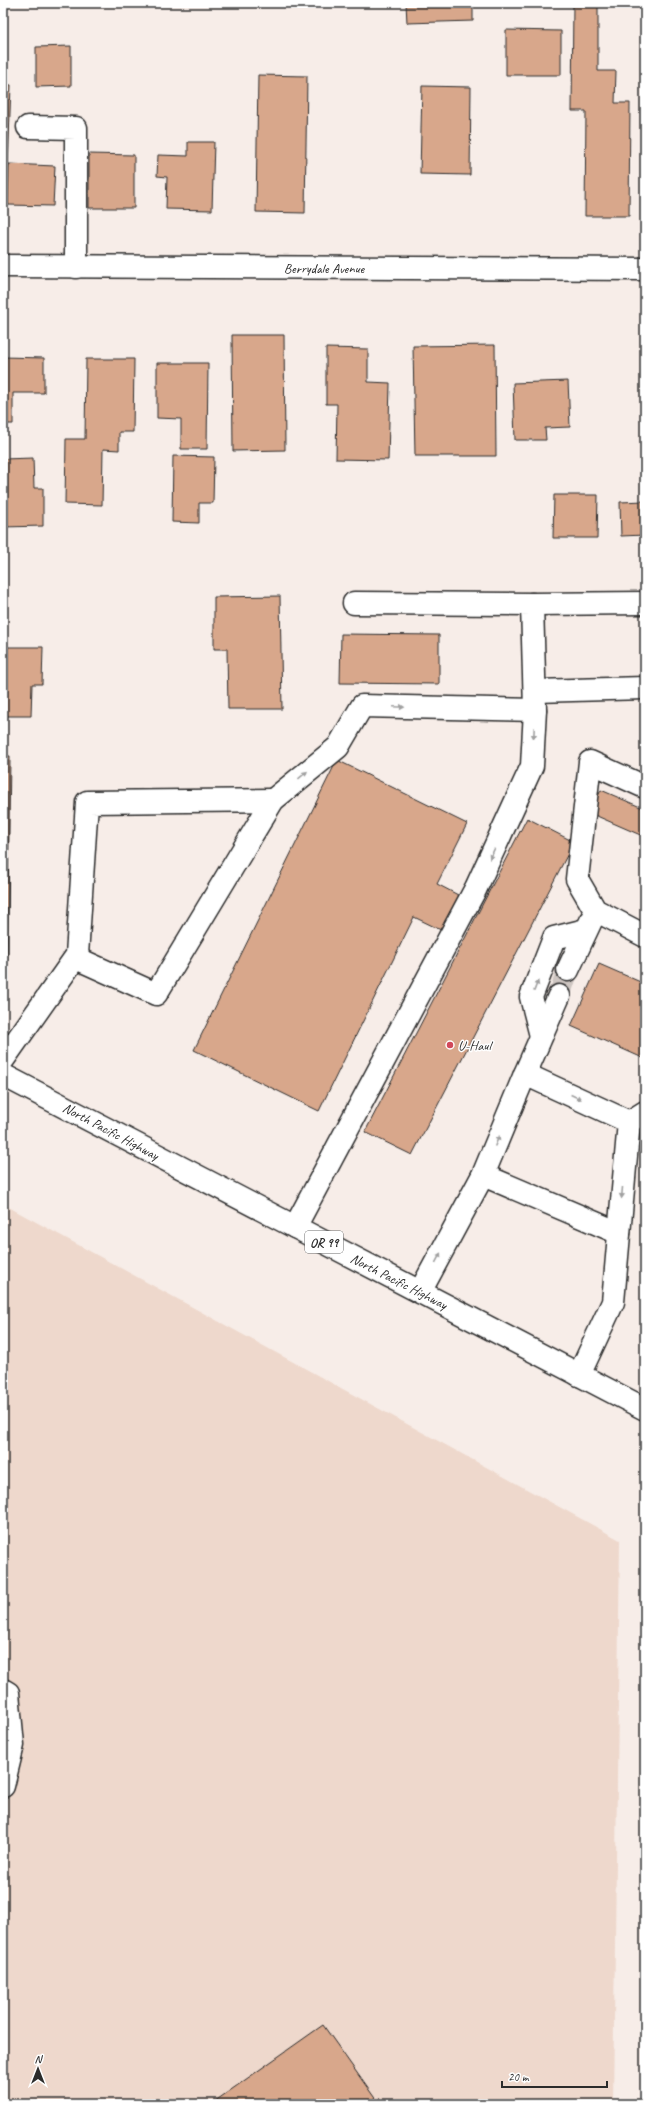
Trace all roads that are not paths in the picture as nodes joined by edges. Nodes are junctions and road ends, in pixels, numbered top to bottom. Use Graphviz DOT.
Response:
graph roads {
  1 [pos="28,127"];
  2 [pos="3,266"];
  3 [pos="76,266"];
  4 [pos="645,269"];
  5 [pos="645,602"];
  6 [pos="354,603"];
  7 [pos="532,604"];
  8 [pos="645,688"];
  9 [pos="535,701"];
  10 [pos="645,787"];
  11 [pos="273,800"];
  12 [pos="595,910"];
  13 [pos="586,930"];
  14 [pos="645,936"];
  15 [pos="76,958"];
  16 [pos="568,970"];
  17 [pos="559,996"];
  18 [pos="541,1036"];
  19 [pos="3,1060"];
  20 [pos="525,1074"];
  21 [pos="3,1075"];
  22 [pos="637,1117"];
  23 [pos="483,1175"];
  24 [pos="295,1227"];
  25 [pos="619,1233"];
  26 [pos="420,1292"];
  27 [pos="579,1375"];
  28 [pos="645,1409"];
  29 [pos="3,1690"];
  30 [pos="3,1786"];
  1 -- 3 [label="main road"];
  2 -- 3 [label="main road, Berrydale Avenue"];
  3 -- 4 [label="main road, Berrydale Avenue"];
  5 -- 7 [label="main road"];
  6 -- 7 [label="main road"];
  7 -- 9 [label="main road"];
  8 -- 9 [label="main road"];
  11 -- 9 [label="main road, one-way"];
  9 -- 24 [label="main road, one-way"];
  10 -- 12 [label="main road"];
  11 -- 15 [label="main road"];
  11 -- 15 [label="main road"];
  12 -- 13 [label="main road"];
  12 -- 14 [label="main road"];
  13 -- 16 [label="main road"];
  18 -- 13 [label="main road, one-way"];
  15 -- 19 [label="main road"];
  17 -- 18 [label="main road"];
  18 -- 20 [label="main road"];
  20 -- 22 [label="main road, one-way"];
  23 -- 20 [label="main road, one-way"];
  21 -- 24 [label="main road, North Pacific Highway / OR 99"];
  22 -- 25 [label="main road, one-way"];
  23 -- 25 [label="main road"];
  26 -- 23 [label="main road, one-way"];
  24 -- 26 [label="main road, North Pacific Highway / OR 99"];
  25 -- 27 [label="main road"];
  26 -- 27 [label="main road, North Pacific Highway / OR 99"];
  27 -- 28 [label="main road, North Pacific Highway / OR 99"];
  29 -- 30 [label="main road"];
}
